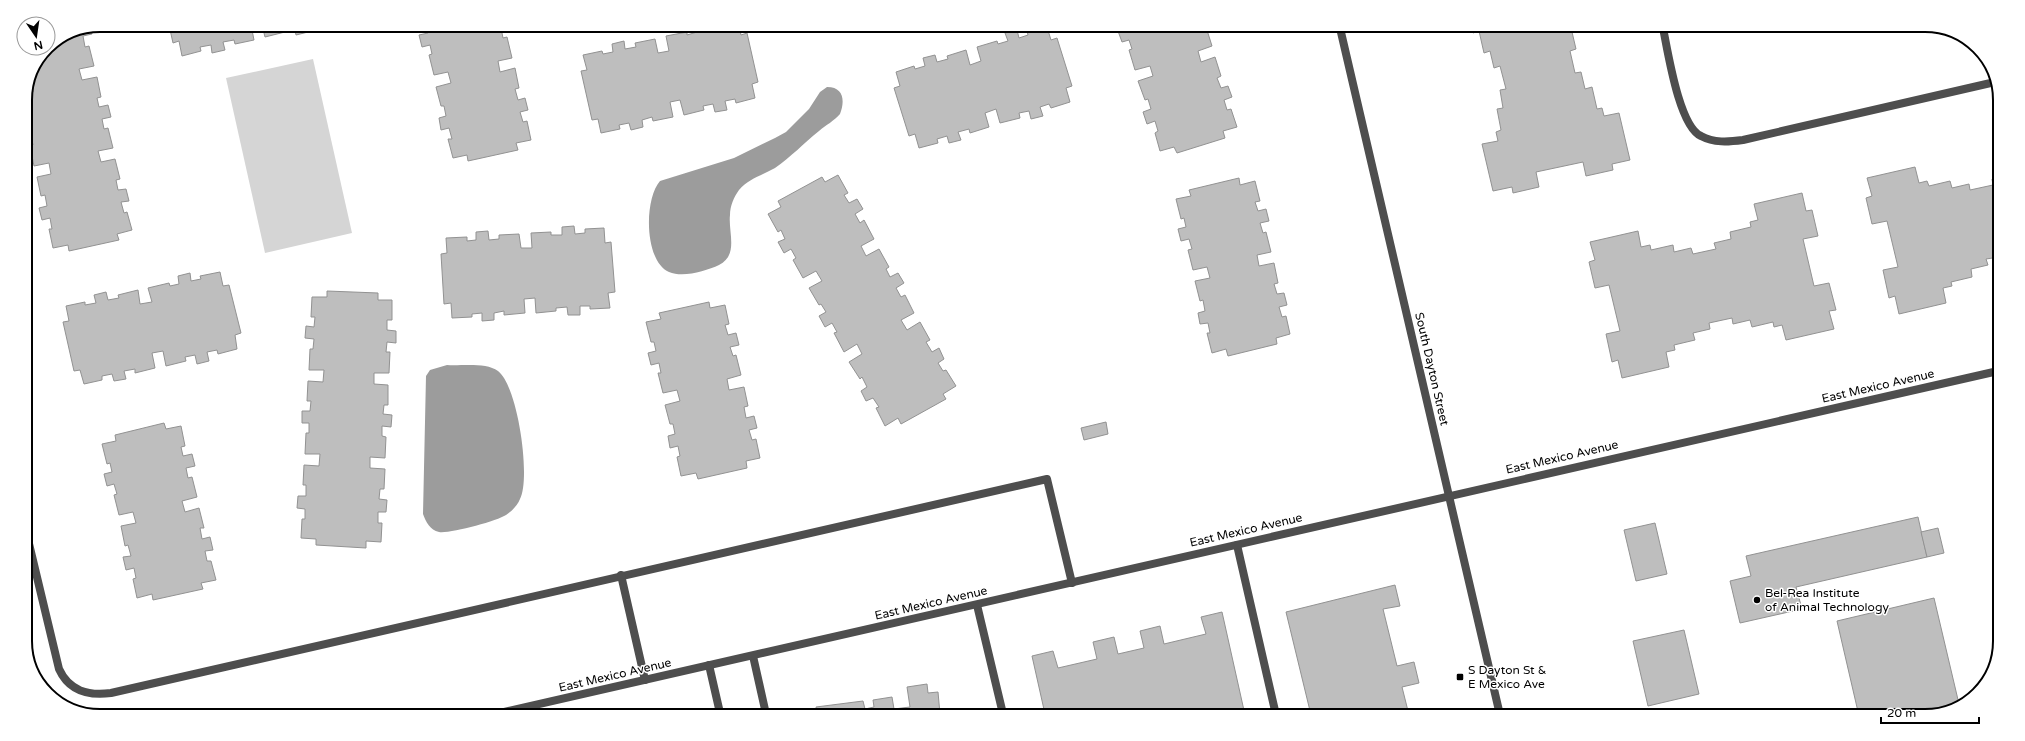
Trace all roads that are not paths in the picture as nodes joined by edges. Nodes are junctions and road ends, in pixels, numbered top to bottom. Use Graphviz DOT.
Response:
graph roads {
  1 [pos="1341,32"];
  2 [pos="1664,32"];
  3 [pos="1991,83"];
  4 [pos="1993,372"];
  5 [pos="1449,496"];
  6 [pos="1237,544"];
  7 [pos="32,556"];
  8 [pos="621,575"];
  9 [pos="1072,583"];
  10 [pos="977,604"];
  11 [pos="753,656"];
  12 [pos="709,665"];
  13 [pos="645,680"];
  14 [pos="518,709"];
  15 [pos="719,709"];
  16 [pos="765,709"];
  17 [pos="1002,709"];
  18 [pos="1275,709"];
  19 [pos="1499,709"];
  1 -- 5 [label="street, South Dayton Street"];
  2 -- 3 [label="street"];
  4 -- 5 [label="street, East Mexico Avenue"];
  5 -- 6 [label="street, East Mexico Avenue"];
  5 -- 19 [label="street, South Dayton Street"];
  6 -- 9 [label="street, East Mexico Avenue"];
  6 -- 18 [label="street"];
  7 -- 8 [label="street"];
  8 -- 9 [label="street"];
  8 -- 13 [label="street"];
  9 -- 10 [label="street, East Mexico Avenue"];
  10 -- 11 [label="street, East Mexico Avenue"];
  10 -- 17 [label="street"];
  11 -- 12 [label="street, East Mexico Avenue"];
  11 -- 16 [label="street"];
  12 -- 13 [label="street, East Mexico Avenue"];
  12 -- 15 [label="street"];
  13 -- 14 [label="street, East Mexico Avenue"];
}
